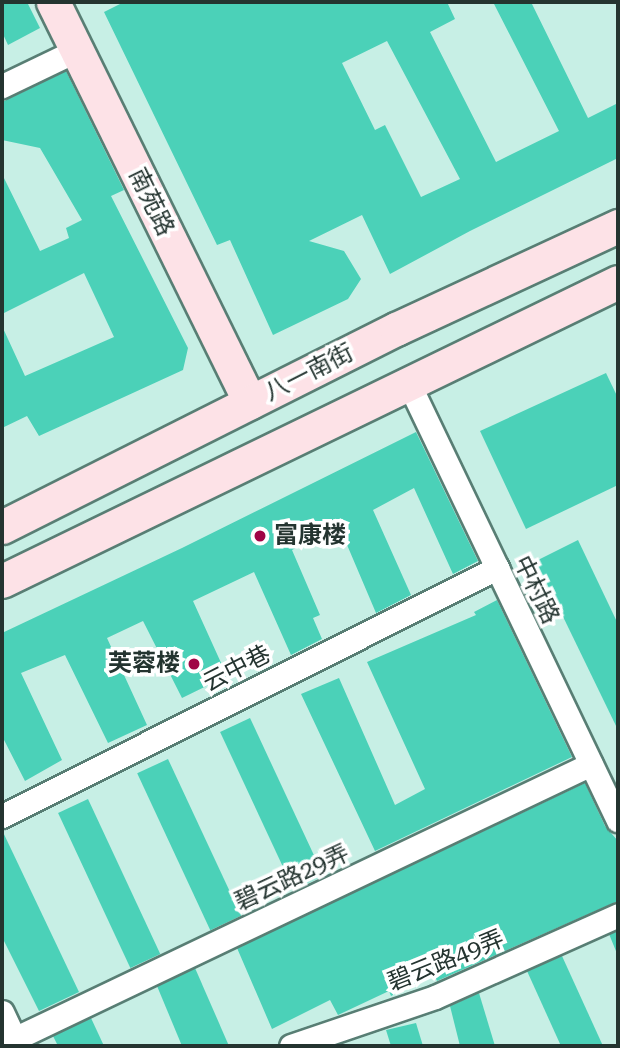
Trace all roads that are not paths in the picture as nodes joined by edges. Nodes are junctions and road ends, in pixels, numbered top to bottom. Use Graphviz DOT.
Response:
graph roads {
  1 [pos="53,2"];
  2 [pos="77,50"];
  3 [pos="2,86"];
  4 [pos="618,226"];
  5 [pos="616,291"];
  6 [pos="408,382"];
  7 [pos="250,402"];
  8 [pos="2,527"];
  9 [pos="497,568"];
  10 [pos="2,581"];
  11 [pos="591,764"];
  12 [pos="2,817"];
  13 [pos="618,820"];
  14 [pos="618,915"];
  15 [pos="2,1012"];
  16 [pos="16,1043"];
  17 [pos="302,1044"];
  1 -- 2 [label="main road, 南苑路"];
  2 -- 3 [label="street"];
  2 -- 7 [label="main road, 南苑路"];
  4 -- 7 [label="main road, 八一南街"];
  5 -- 6 [label="main road, 八一南街"];
  6 -- 9 [label="street, 中村路"];
  6 -- 10 [label="main road, 八一南街"];
  7 -- 8 [label="main road, 八一南街"];
  9 -- 11 [label="street, 中村路"];
  9 -- 12 [label="street, 云中巷"];
  11 -- 13 [label="street, 中村路"];
  11 -- 16 [label="street, 碧云路29弄"];
  14 -- 17 [label="street, 碧云路49弄"];
  15 -- 16 [label="street"];
}
